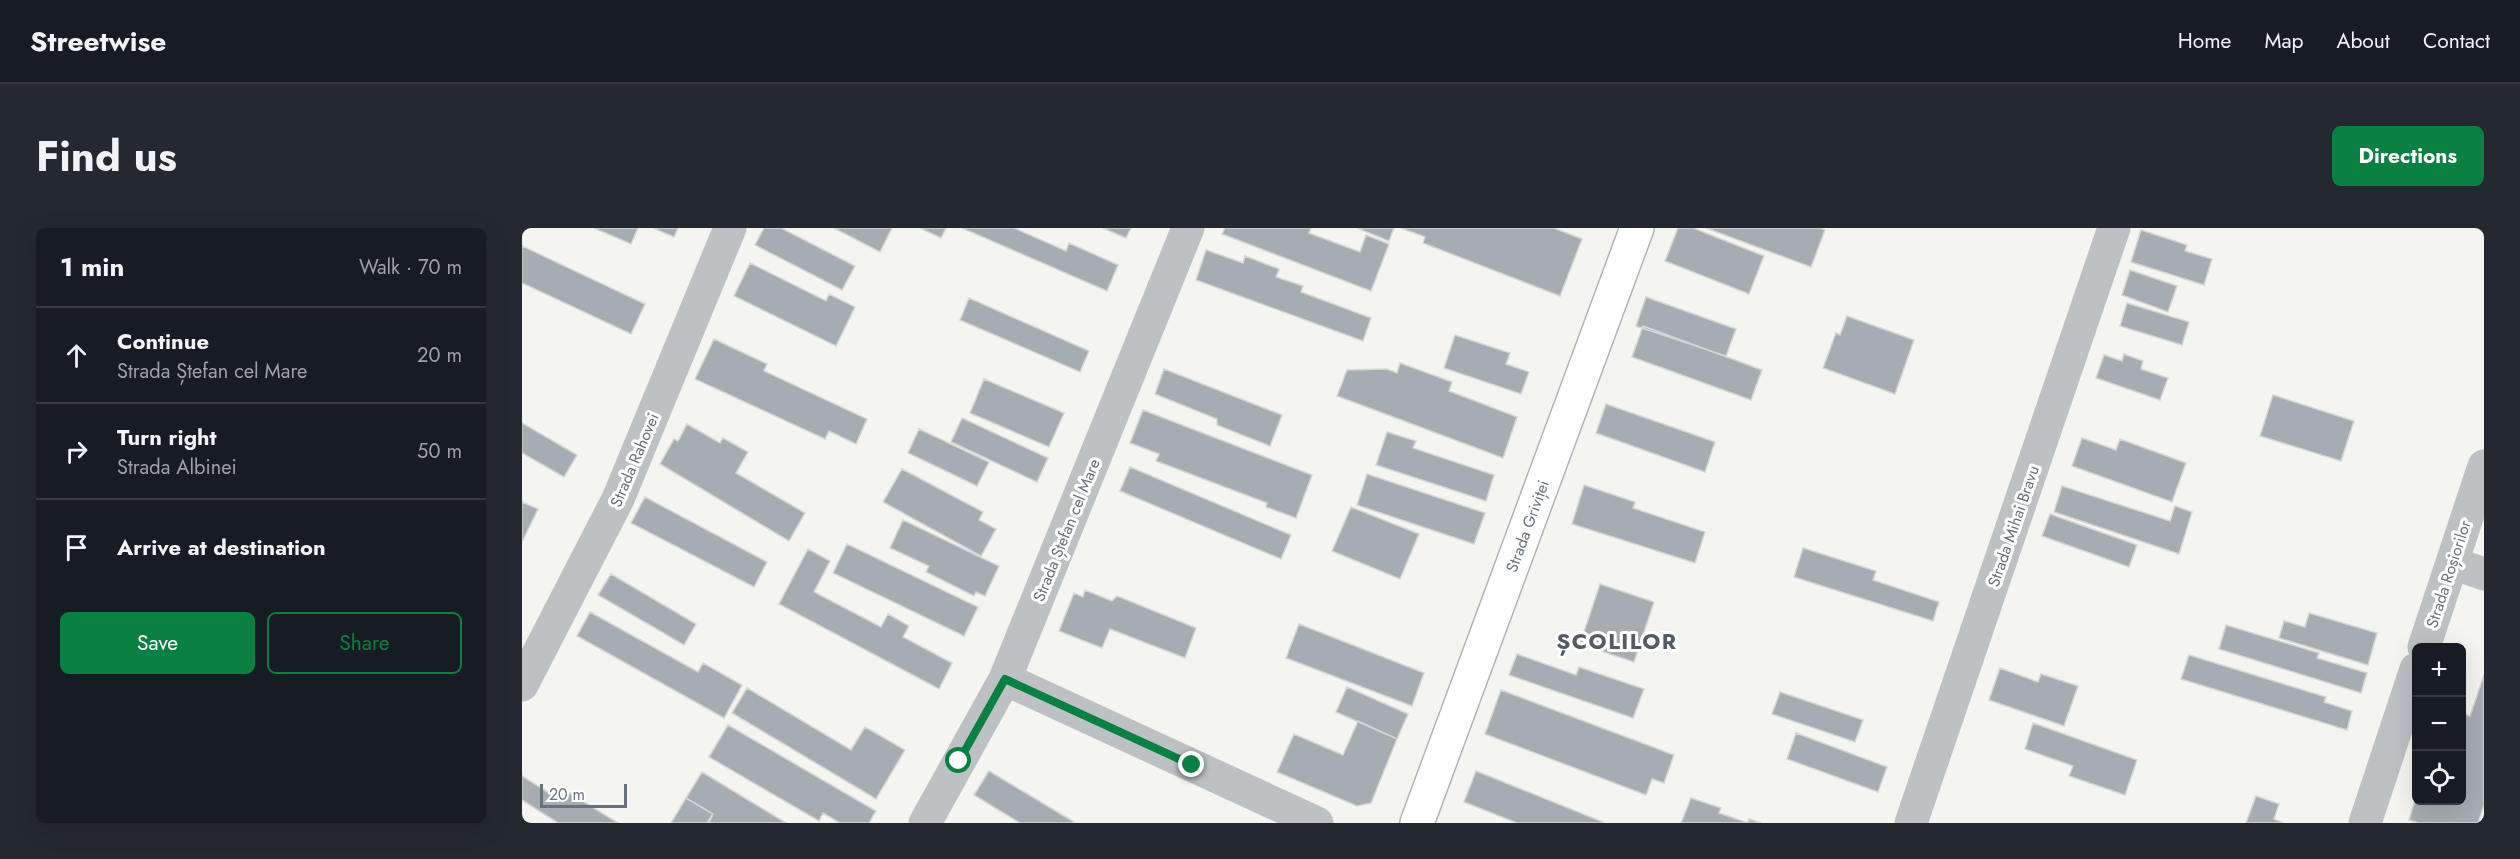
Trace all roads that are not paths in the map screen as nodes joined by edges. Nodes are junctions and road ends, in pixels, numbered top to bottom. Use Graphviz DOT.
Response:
graph roads {
  1 [pos="730,228"];
  2 [pos="1188,228"];
  3 [pos="1637,228"];
  4 [pos="2114,228"];
  5 [pos="2484,466"];
  6 [pos="2452,563"];
  7 [pos="2484,574"];
  8 [pos="2426,643"];
  9 [pos="1005,679"];
  10 [pos="2412,681"];
  11 [pos="522,685"];
  12 [pos="925,823"];
  13 [pos="1317,823"];
  14 [pos="1417,823"];
  15 [pos="1911,823"];
  16 [pos="2365,823"];
  1 -- 11 [label="street, Strada Rahovei"];
  2 -- 9 [label="street, Strada Ștefan cel Mare"];
  3 -- 14 [label="main road, Strada Griviței"];
  4 -- 15 [label="street, Strada Mihai Bravu"];
  5 -- 6 [label="street, Strada Roșiorilor"];
  6 -- 7 [label="street"];
  6 -- 8 [label="street, Strada Roșiorilor"];
  9 -- 12 [label="street, Strada Ștefan cel Mare"];
  9 -- 13 [label="street"];
  10 -- 16 [label="street"];
}
